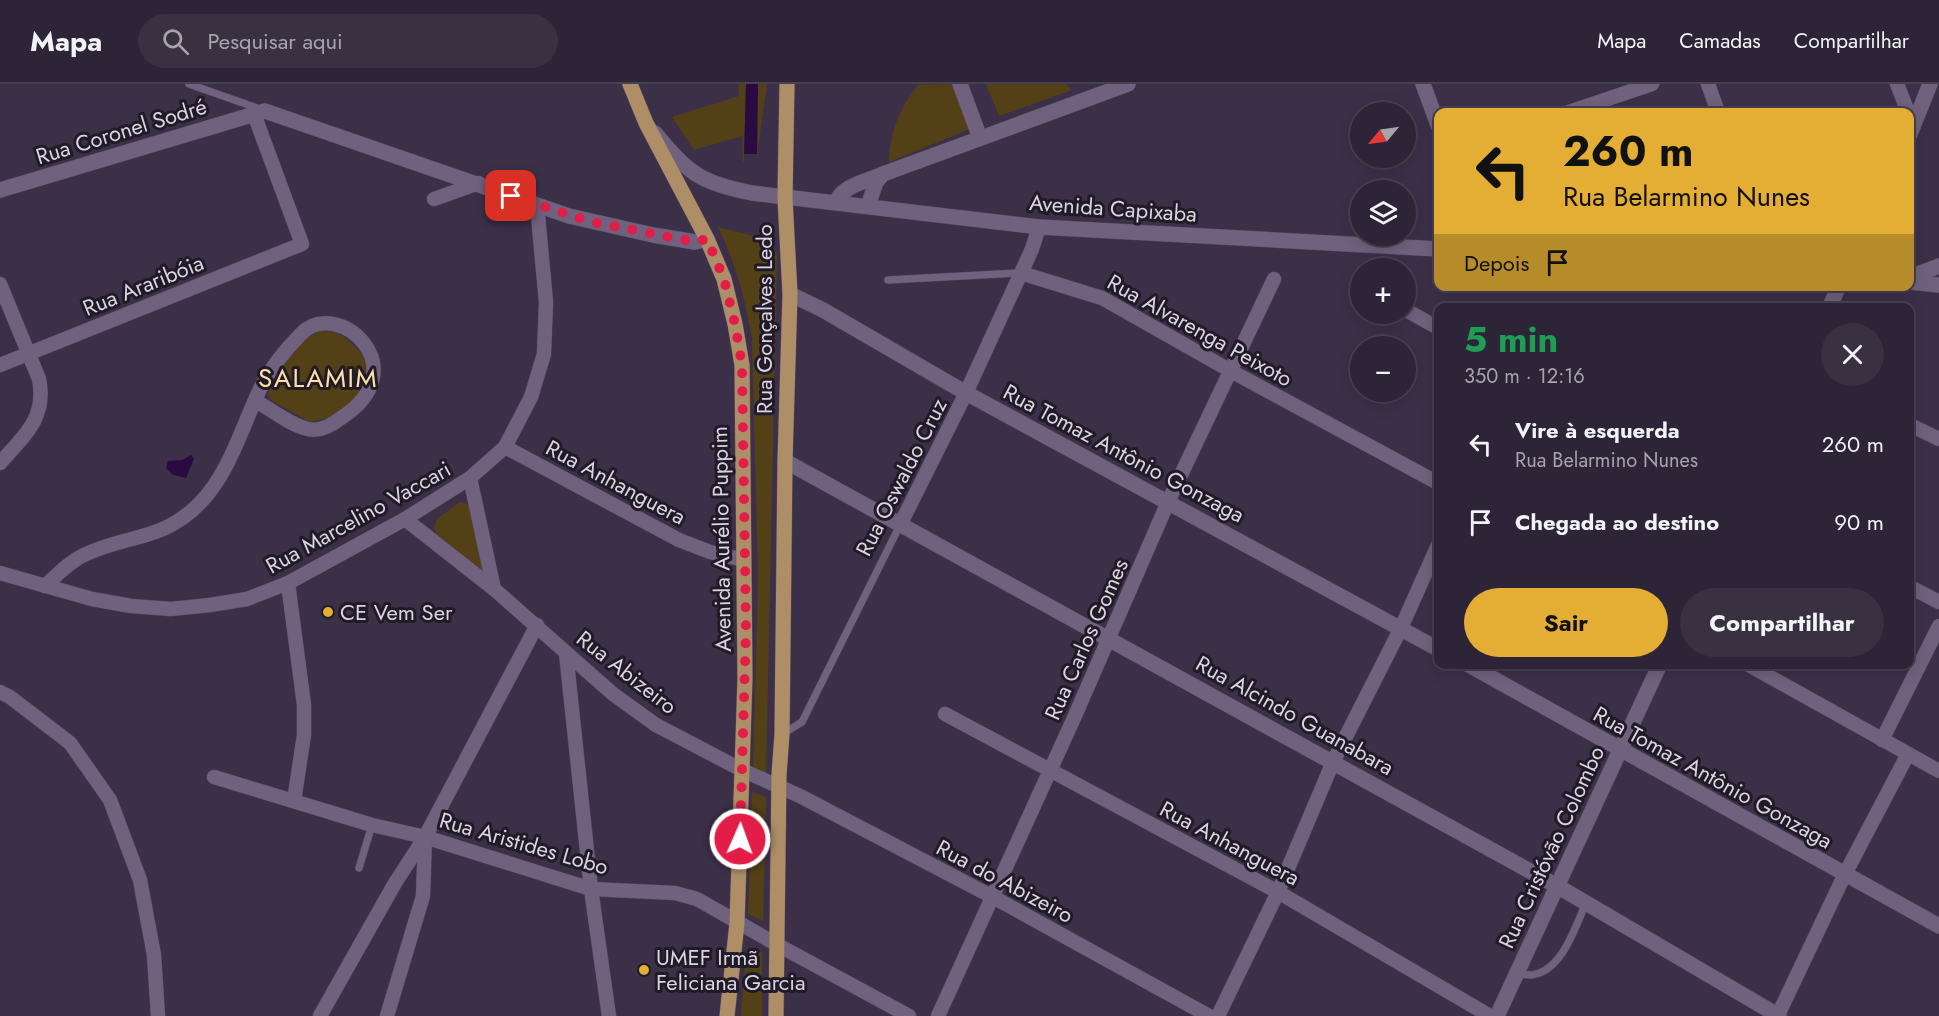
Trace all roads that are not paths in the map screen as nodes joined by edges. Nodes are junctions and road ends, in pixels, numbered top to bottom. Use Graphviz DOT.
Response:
graph roads {
  1 [pos="189,84"];
  2 [pos="630,84"];
  3 [pos="787,84"];
  4 [pos="960,84"];
  5 [pos="1128,84"];
  6 [pos="1423,84"];
  7 [pos="1652,84"];
  8 [pos="1708,84"];
  9 [pos="1897,84"];
  10 [pos="1930,84"];
  11 [pos="1581,108"];
  12 [pos="1717,108"];
  13 [pos="1905,108"];
  14 [pos="260,112"];
  15 [pos="1434,114"];
  16 [pos="1914,114"];
  17 [pos="646,123"];
  18 [pos="980,138"];
  19 [pos="884,174"];
  20 [pos="479,183"];
  21 [pos="0,190"];
  22 [pos="785,198"];
  23 [pos="434,199"];
  24 [pos="836,202"];
  25 [pos="537,205"];
  26 [pos="868,206"];
  27 [pos="1039,227"];
  28 [pos="707,239"];
  29 [pos="1434,249"];
  30 [pos="1939,266"];
  31 [pos="1021,273"];
  32 [pos="1914,277"];
  33 [pos="1274,279"];
  34 [pos="888,280"];
  35 [pos="1914,280"];
  36 [pos="0,285"];
  37 [pos="1939,285"];
  38 [pos="790,294"];
  39 [pos="1416,316"];
  40 [pos="1434,326"];
  41 [pos="28,354"];
  42 [pos="0,365"];
  43 [pos="1231,371"];
  44 [pos="966,393"];
  45 [pos="256,401"];
  46 [pos="1914,427"];
  47 [pos="1939,439"];
  48 [pos="505,447"];
  49 [pos="785,461"];
  50 [pos="0,464"];
  51 [pos="471,478"];
  52 [pos="1434,481"];
  53 [pos="1168,502"];
  54 [pos="405,519"];
  55 [pos="901,523"];
  56 [pos="1434,554"];
  57 [pos="744,560"];
  58 [pos="0,573"];
  59 [pos="288,583"];
  60 [pos="45,586"];
  61 [pos="1914,588"];
  62 [pos="494,589"];
  63 [pos="1939,602"];
  64 [pos="537,625"];
  65 [pos="1939,626"];
  66 [pos="1401,628"];
  67 [pos="1109,638"];
  68 [pos="1434,647"];
  69 [pos="566,653"];
  70 [pos="1476,669"];
  71 [pos="1658,669"];
  72 [pos="1756,669"];
  73 [pos="0,692"];
  74 [pos="945,714"];
  75 [pos="782,734"];
  76 [pos="1882,740"];
  77 [pos="1620,751"];
  78 [pos="1908,754"];
  79 [pos="1333,762"];
  80 [pos="742,770"];
  81 [pos="1051,770"];
  82 [pos="1939,771"];
  83 [pos="214,777"];
  84 [pos="779,786"];
  85 [pos="294,801"];
  86 [pos="372,825"];
  87 [pos="425,837"];
  88 [pos="359,868"];
  89 [pos="1845,876"];
  90 [pos="1557,886"];
  91 [pos="591,889"];
  92 [pos="1278,892"];
  93 [pos="993,897"];
  94 [pos="1586,903"];
  95 [pos="737,922"];
  96 [pos="1939,926"];
  97 [pos="776,944"];
  98 [pos="1516,974"];
  99 [pos="158,1016"];
  100 [pos="320,1016"];
  101 [pos="387,1016"];
  102 [pos="609,1016"];
  103 [pos="727,1016"];
  104 [pos="776,1016"];
  105 [pos="909,1016"];
  106 [pos="938,1016"];
  107 [pos="1209,1016"];
  108 [pos="1218,1016"];
  109 [pos="1490,1016"];
  110 [pos="1497,1016"];
  111 [pos="1778,1016"];
  1 -- 14 [label="lane"];
  2 -- 17 [label="main road, Avenida Aurélio Puppim"];
  3 -- 22 [label="main road, Rua Gonçalves Ledo"];
  4 -- 18 [label="street"];
  5 -- 18 [label="street"];
  6 -- 15 [label="street"];
  7 -- 11 [label="street"];
  8 -- 12 [label="street"];
  9 -- 13 [label="street"];
  10 -- 16 [label="street"];
  14 -- 20 [label="street"];
  14 -- 21 [label="street, Rua Coronel Sodré"];
  14 -- 41 [label="street, Rua Araribóia"];
  17 -- 22 [label="street, Avenida Capixaba"];
  17 -- 28 [label="main road, Avenida Aurélio Puppim"];
  18 -- 19 [label="street"];
  19 -- 24 [label="street"];
  19 -- 26 [label="street"];
  20 -- 23 [label="street"];
  20 -- 25 [label="street"];
  22 -- 24 [label="street, Avenida Capixaba"];
  22 -- 38 [label="main road, Rua Gonçalves Ledo"];
  24 -- 26 [label="street, Avenida Capixaba"];
  25 -- 28 [label="street"];
  25 -- 48 [label="street, Rua Marcelino Vaccari"];
  26 -- 27 [label="street, Avenida Capixaba"];
  27 -- 29 [label="street, Avenida Capixaba"];
  27 -- 31 [label="street, Rua Oswaldo Cruz"];
  28 -- 57 [label="main road, Avenida Aurélio Puppim"];
  30 -- 32 [label="street"];
  31 -- 34 [label="lane, Rua Alvarenga Peixoto"];
  31 -- 43 [label="street, Rua Alvarenga Peixoto"];
  31 -- 44 [label="street, Rua Oswaldo Cruz"];
  33 -- 43 [label="street, Rua Carlos Gomes"];
  35 -- 37 [label="street"];
  36 -- 41 [label="street"];
  38 -- 44 [label="street, Rua Tomaz Antônio Gonzaga"];
  38 -- 49 [label="main road, Rua Gonçalves Ledo"];
  39 -- 40 [label="street"];
  41 -- 42 [label="street, Rua Araribóia"];
  41 -- 50 [label="street"];
  43 -- 52 [label="street, Rua Alvarenga Peixoto"];
  43 -- 53 [label="street, Rua Carlos Gomes"];
  44 -- 53 [label="street, Rua Tomaz Antônio Gonzaga"];
  44 -- 55 [label="street, Rua Oswaldo Cruz"];
  45 -- 45 [label="street"];
  45 -- 60 [label="street"];
  46 -- 47 [label="street"];
  48 -- 51 [label="street, Rua Marcelino Vaccari"];
  48 -- 57 [label="street, Rua Anhanguera"];
  49 -- 55 [label="street, Rua Alcindo Guanabara"];
  49 -- 75 [label="main road, Rua Gonçalves Ledo"];
  51 -- 54 [label="street, Rua Marcelino Vaccari"];
  51 -- 62 [label="street"];
  53 -- 66 [label="street, Rua Tomaz Antônio Gonzaga"];
  53 -- 67 [label="street, Rua Carlos Gomes"];
  54 -- 59 [label="street, Rua Marcelino Vaccari"];
  54 -- 62 [label="street, Rua Abizeiro"];
  55 -- 67 [label="street, Rua Alcindo Guanabara"];
  55 -- 75 [label="lane, Rua Oswaldo Cruz"];
  56 -- 66 [label="street"];
  57 -- 80 [label="main road, Avenida Aurélio Puppim"];
  58 -- 60 [label="street, Rua Marcelino Vaccari"];
  59 -- 60 [label="street, Rua Marcelino Vaccari"];
  59 -- 85 [label="street"];
  61 -- 63 [label="street"];
  62 -- 64 [label="street, Rua Abizeiro"];
  64 -- 69 [label="street, Rua Abizeiro"];
  64 -- 87 [label="street"];
  65 -- 76 [label="street"];
  66 -- 68 [label="street, Rua Tomaz Antônio Gonzaga"];
  66 -- 79 [label="street"];
  67 -- 79 [label="street, Rua Alcindo Guanabara"];
  67 -- 81 [label="street, Rua Carlos Gomes"];
  69 -- 80 [label="street, Rua Abizeiro"];
  69 -- 91 [label="street"];
  70 -- 77 [label="street, Rua Tomaz Antônio Gonzaga"];
  71 -- 77 [label="street, Rua Cristóvão Colombo"];
  72 -- 76 [label="street"];
  73 -- 99 [label="street"];
  74 -- 81 [label="street, Rua Anhanguera"];
  75 -- 84 [label="main road, Rua Gonçalves Ledo"];
  76 -- 78 [label="street"];
  77 -- 89 [label="street, Rua Tomaz Antônio Gonzaga"];
  77 -- 90 [label="street, Rua Cristóvão Colombo"];
  78 -- 82 [label="street"];
  78 -- 89 [label="street"];
  79 -- 90 [label="street, Rua Alcindo Guanabara"];
  79 -- 92 [label="street"];
  80 -- 84 [label="street, Rua Abizeiro"];
  80 -- 95 [label="main road, Avenida Aurélio Puppim"];
  81 -- 92 [label="street, Rua Anhanguera"];
  81 -- 93 [label="street, Rua Carlos Gomes"];
  83 -- 85 [label="street, Rua Aristides Lobo"];
  84 -- 93 [label="street, Rua do Abizeiro"];
  84 -- 97 [label="main road, Rua Gonçalves Ledo"];
  85 -- 86 [label="street, Rua Aristides Lobo"];
  86 -- 87 [label="street, Rua Aristides Lobo"];
  86 -- 88 [label="lane"];
  87 -- 91 [label="street, Rua Aristides Lobo"];
  87 -- 100 [label="street"];
  87 -- 101 [label="street"];
  89 -- 96 [label="street, Rua Tomaz Antônio Gonzaga"];
  89 -- 111 [label="street"];
  90 -- 94 [label="street, Rua Alcindo Guanabara"];
  90 -- 98 [label="street, Rua Cristóvão Colombo"];
  91 -- 95 [label="street, Rua Aristides Lobo"];
  91 -- 102 [label="street"];
  92 -- 108 [label="street"];
  92 -- 109 [label="street, Rua Anhanguera"];
  93 -- 106 [label="street, Rua Carlos Gomes"];
  93 -- 107 [label="street, Rua do Abizeiro"];
  94 -- 98 [label="lane"];
  94 -- 111 [label="street, Rua Alcindo Guanabara"];
  95 -- 97 [label="street, Rua Aristides Lobo"];
  95 -- 103 [label="main road, Avenida Aurélio Puppim"];
  97 -- 104 [label="main road, Rua Gonçalves Ledo"];
  97 -- 105 [label="street, Rua Aristides Lobo"];
  98 -- 110 [label="street, Rua Cristóvão Colombo"];
}
